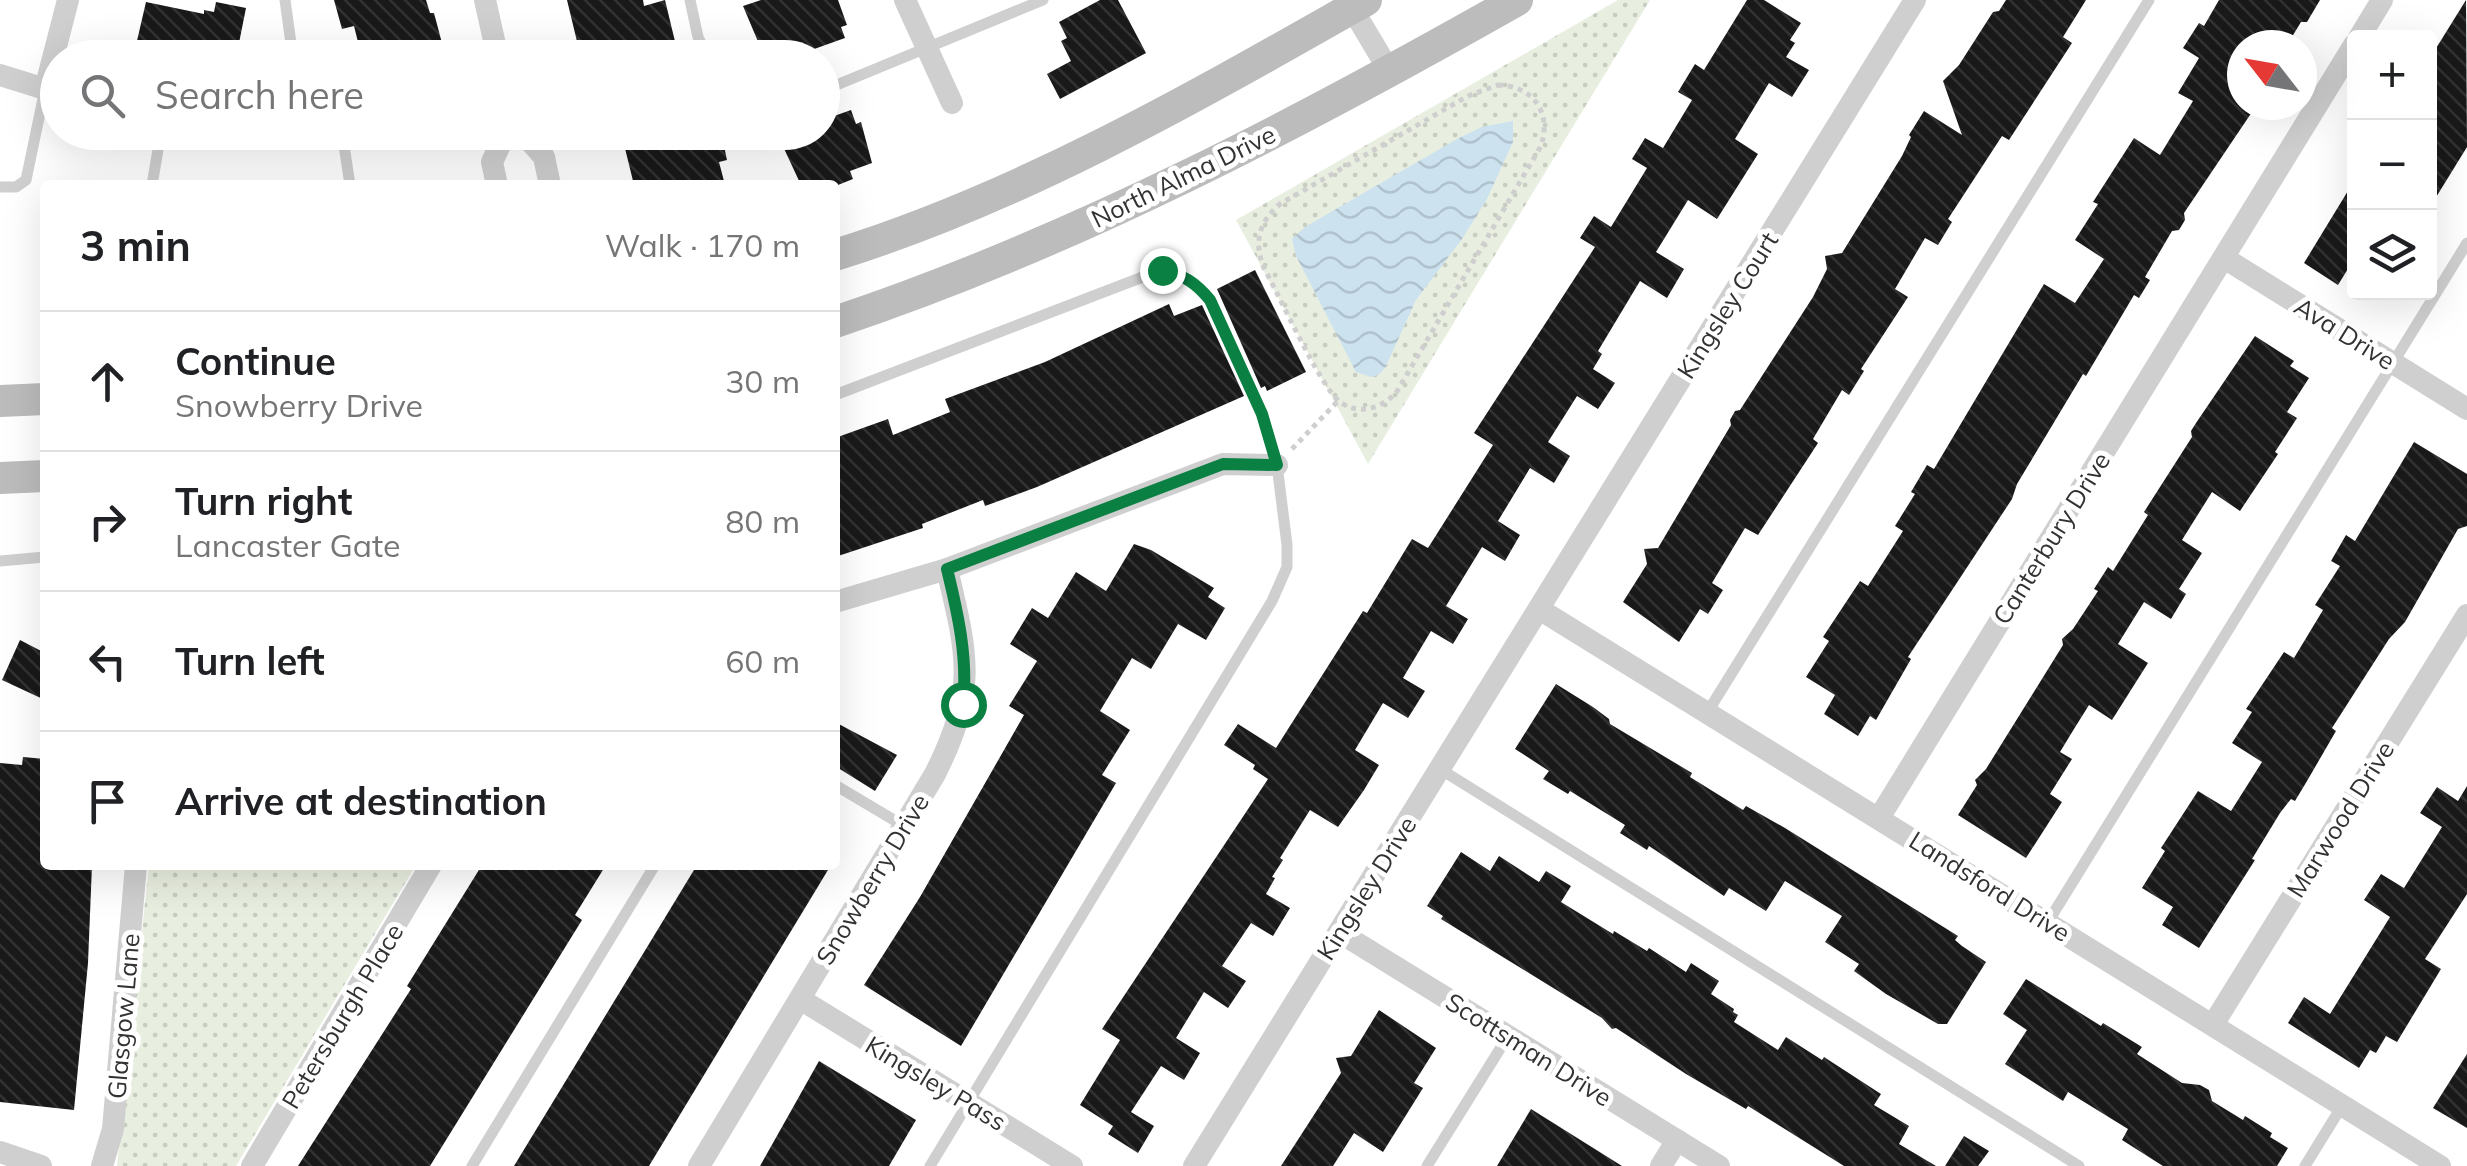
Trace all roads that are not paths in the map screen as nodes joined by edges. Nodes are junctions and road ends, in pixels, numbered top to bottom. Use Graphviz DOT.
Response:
graph roads {
  1 [pos="68,0"];
  2 [pos="284,0"];
  3 [pos="486,0"];
  4 [pos="690,0"];
  5 [pos="905,0"];
  6 [pos="1043,0"];
  7 [pos="1517,0"];
  8 [pos="1916,0"];
  9 [pos="2149,0"];
  10 [pos="2382,0"];
  11 [pos="1355,3"];
  12 [pos="2364,30"];
  13 [pos="61,40"];
  14 [pos="291,40"];
  15 [pos="494,40"];
  16 [pos="699,40"];
  17 [pos="926,49"];
  18 [pos="2347,56"];
  19 [pos="1390,72"];
  20 [pos="0,75"];
  21 [pos="840,85"];
  22 [pos="40,88"];
  23 [pos="952,103"];
  24 [pos="40,130"];
  25 [pos="158,150"];
  26 [pos="345,150"];
  27 [pos="498,150"];
  28 [pos="538,150"];
  29 [pos="153,180"];
  30 [pos="349,180"];
  31 [pos="496,180"];
  32 [pos="549,180"];
  33 [pos="0,187"];
  34 [pos="2467,243"];
  35 [pos="840,254"];
  36 [pos="2224,258"];
  37 [pos="840,320"];
  38 [pos="2393,363"];
  39 [pos="840,394"];
  40 [pos="40,400"];
  41 [pos="0,401"];
  42 [pos="2467,408"];
  43 [pos="1277,465"];
  44 [pos="40,476"];
  45 [pos="0,478"];
  46 [pos="40,558"];
  47 [pos="0,562"];
  48 [pos="947,569"];
  49 [pos="840,601"];
  50 [pos="1538,609"];
  51 [pos="2467,615"];
  52 [pos="1707,713"];
  53 [pos="1440,768"];
  54 [pos="840,788"];
  55 [pos="1879,818"];
  56 [pos="904,826"];
  57 [pos="136,870"];
  58 [pos="428,870"];
  59 [pos="651,870"];
  60 [pos="2048,922"];
  61 [pos="1339,932"];
  62 [pos="800,999"];
  63 [pos="2214,1024"];
  64 [pos="1508,1036"];
  65 [pos="968,1102"];
  66 [pos="2342,1105"];
  67 [pos="1677,1140"];
  68 [pos="0,1152"];
  69 [pos="41,1166"];
  70 [pos="102,1166"];
  71 [pos="252,1166"];
  72 [pos="472,1166"];
  73 [pos="699,1166"];
  74 [pos="930,1166"];
  75 [pos="1072,1166"];
  76 [pos="1194,1166"];
  77 [pos="1428,1166"];
  78 [pos="1661,1166"];
  79 [pos="1719,1166"];
  80 [pos="2079,1166"];
  81 [pos="2305,1166"];
  82 [pos="2440,1166"];
  1 -- 13 [label="street"];
  2 -- 14 [label="lane"];
  3 -- 15 [label="street"];
  4 -- 16 [label="lane"];
  5 -- 17 [label="street"];
  6 -- 17 [label="lane"];
  7 -- 19 [label="main road, North Alma Drive"];
  8 -- 50 [label="street, Kingsley Court"];
  9 -- 52 [label="lane"];
  10 -- 12 [label="street"];
  11 -- 19 [label="street"];
  11 -- 35 [label="main road"];
  17 -- 21 [label="lane"];
  17 -- 23 [label="street"];
  18 -- 36 [label="street, Canterbury Drive"];
  19 -- 37 [label="main road, North Alma Drive"];
  20 -- 22 [label="street"];
  24 -- 33 [label="lane"];
  25 -- 29 [label="lane"];
  26 -- 30 [label="lane"];
  27 -- 31 [label="street"];
  28 -- 32 [label="street"];
  34 -- 38 [label="lane"];
  36 -- 38 [label="street, Ava Drive"];
  36 -- 55 [label="street, Canterbury Drive"];
  38 -- 42 [label="street, Ava Drive"];
  38 -- 60 [label="lane"];
  39 -- 43 [label="lane"];
  40 -- 41 [label="main road"];
  43 -- 48 [label="street"];
  43 -- 65 [label="lane"];
  44 -- 45 [label="main road"];
  46 -- 47 [label="lane"];
  48 -- 49 [label="street"];
  48 -- 56 [label="street, Snowberry Drive"];
  50 -- 52 [label="street, Landsford Drive"];
  50 -- 53 [label="street, Kingsley Drive"];
  51 -- 63 [label="street, Marwood Drive"];
  52 -- 55 [label="street, Landsford Drive"];
  53 -- 61 [label="street, Kingsley Drive"];
  53 -- 80 [label="lane"];
  54 -- 56 [label="lane"];
  55 -- 60 [label="street, Landsford Drive"];
  56 -- 62 [label="street, Snowberry Drive"];
  57 -- 70 [label="street, Glasgow Lane"];
  58 -- 71 [label="street, Petersburgh Place"];
  59 -- 72 [label="lane"];
  60 -- 63 [label="street, Landsford Drive"];
  61 -- 64 [label="street, Scottsman Drive"];
  61 -- 76 [label="street, Kingsley Drive"];
  62 -- 65 [label="street, Kingsley Pass"];
  62 -- 73 [label="street, Snowberry Drive"];
  63 -- 66 [label="street, Landsford Drive"];
  64 -- 67 [label="street, Scottsman Drive"];
  64 -- 77 [label="lane"];
  65 -- 74 [label="lane"];
  65 -- 75 [label="street, Kingsley Pass"];
  66 -- 81 [label="lane"];
  66 -- 82 [label="street, Landsford Drive"];
  67 -- 78 [label="street"];
  67 -- 79 [label="street, Scottsman Drive"];
  68 -- 69 [label="street"];
}
